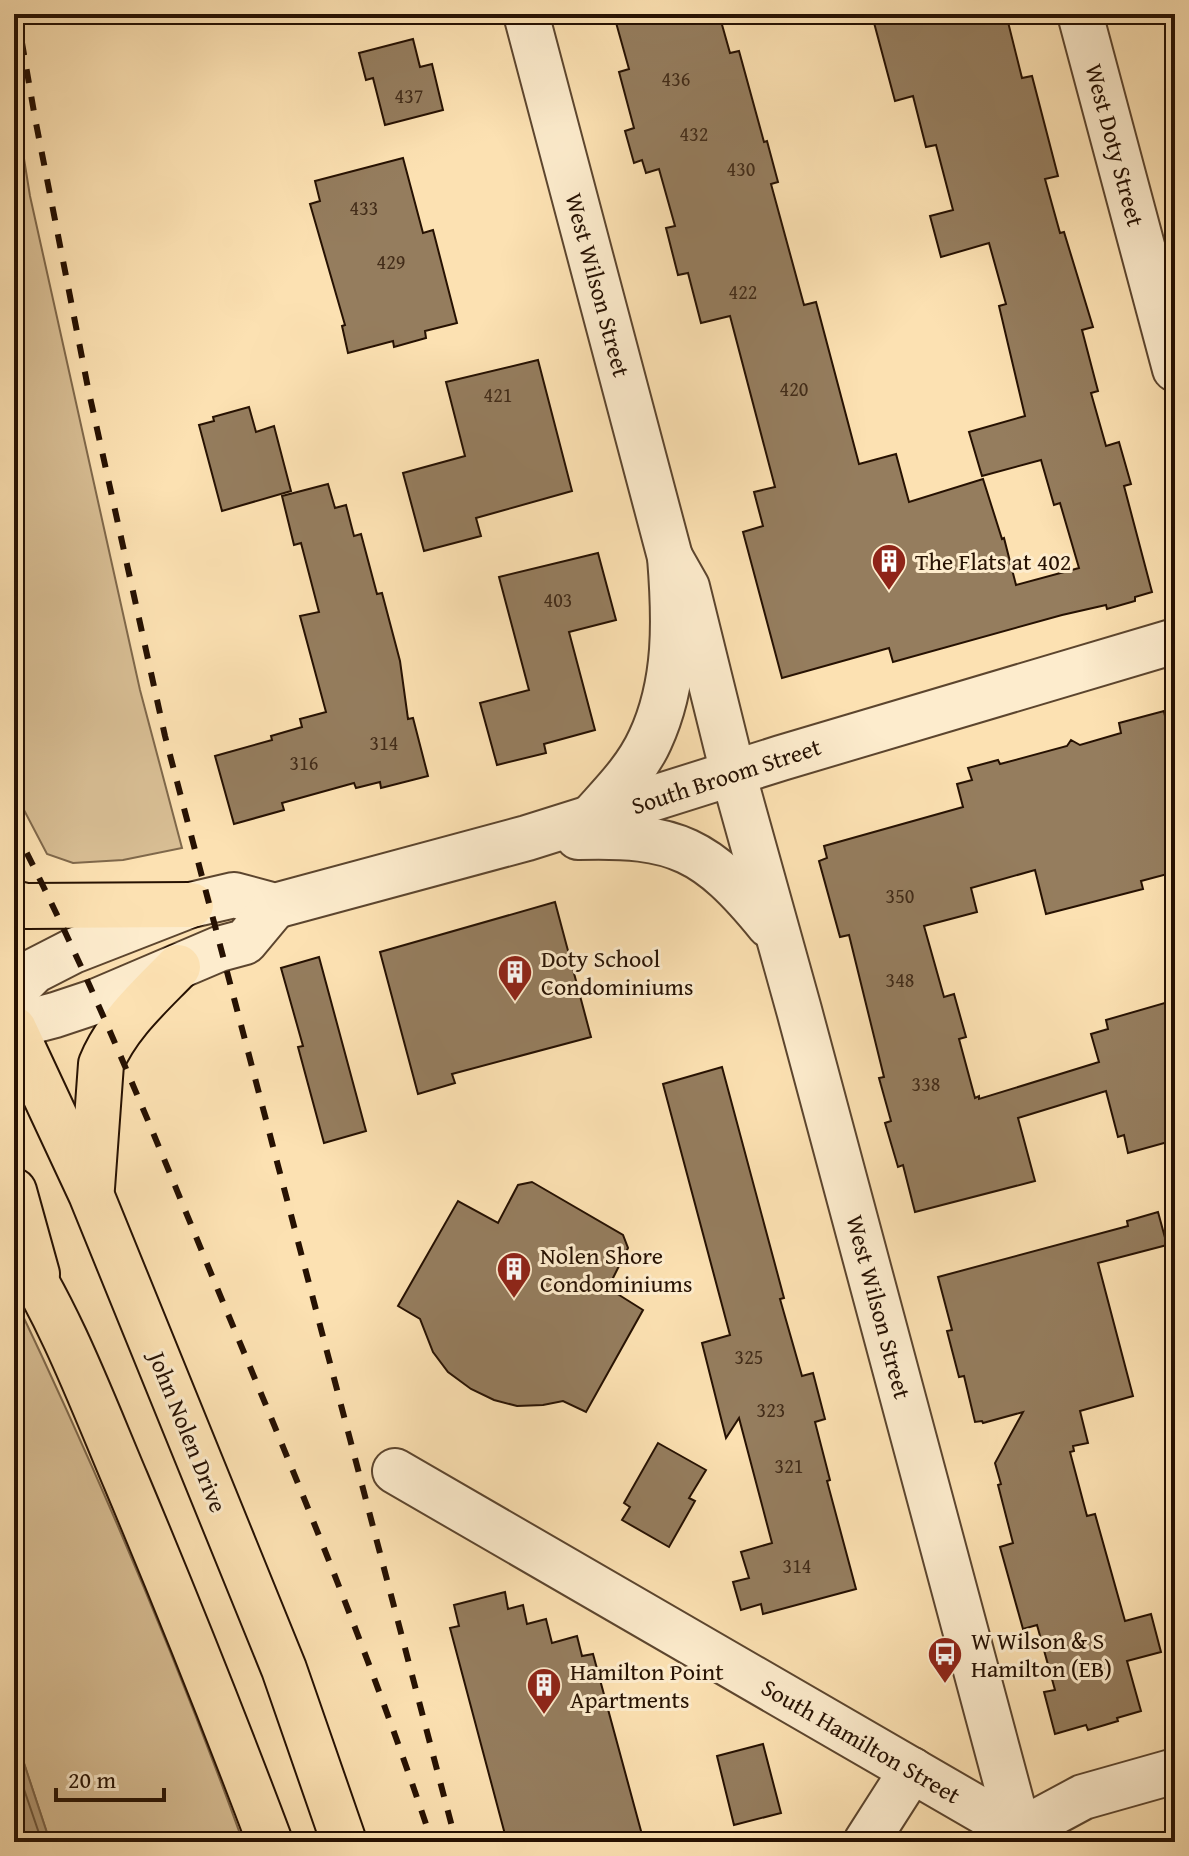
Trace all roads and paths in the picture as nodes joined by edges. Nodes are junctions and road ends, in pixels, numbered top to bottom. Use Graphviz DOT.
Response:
graph roads {
  1 [pos="526,14"];
  2 [pos="1080,14"];
  3 [pos="1175,369"];
  4 [pos="670,557"];
  5 [pos="1175,641"];
  6 [pos="733,773"];
  7 [pos="589,820"];
  8 [pos="527,838"];
  9 [pos="14,903"];
  10 [pos="191,905"];
  11 [pos="275,906"];
  12 [pos="777,935"];
  13 [pos="178,967"];
  14 [pos="14,1001"];
  15 [pos="14,1016"];
  16 [pos="14,1029"];
  17 [pos="14,1191"];
  18 [pos="91,1194"];
  19 [pos="14,1245"];
  20 [pos="39,1284"];
  21 [pos="395,1471"];
  22 [pos="912,1770"];
  23 [pos="1175,1771"];
  24 [pos="1025,1839"];
  25 [pos="270,1842"];
  26 [pos="344,1842"];
  27 [pos="866,1842"];
  1 -- 4 [label="street, West Wilson Street"];
  2 -- 3 [label="street, West Doty Street"];
  4 -- 6 [label="street, West Wilson Street"];
  4 -- 7 [label="street"];
  5 -- 6 [label="street, South Broom Street"];
  6 -- 7 [label="street, South Broom Street"];
  6 -- 12 [label="street, West Wilson Street"];
  7 -- 8 [label="street, South Broom Street"];
  8 -- 11 [label="street, South Broom Street"];
  8 -- 12 [label="street"];
  9 -- 10 [label="main road"];
  10 -- 11 [label="street"];
  10 -- 14 [label="street"];
  11 -- 13 [label="street"];
  12 -- 24 [label="street, West Wilson Street"];
  13 -- 15 [label="street"];
  13 -- 18 [label="main road"];
  16 -- 18 [label="main road, John Nolen Drive"];
  17 -- 20 [label="main road"];
  18 -- 26 [label="main road, John Nolen Drive"];
  19 -- 20 [label="main road"];
  20 -- 25 [label="main road"];
  21 -- 22 [label="street, South Hamilton Street"];
  22 -- 24 [label="street, South Hamilton Street"];
  22 -- 27 [label="street"];
  23 -- 24 [label="street"];
}
